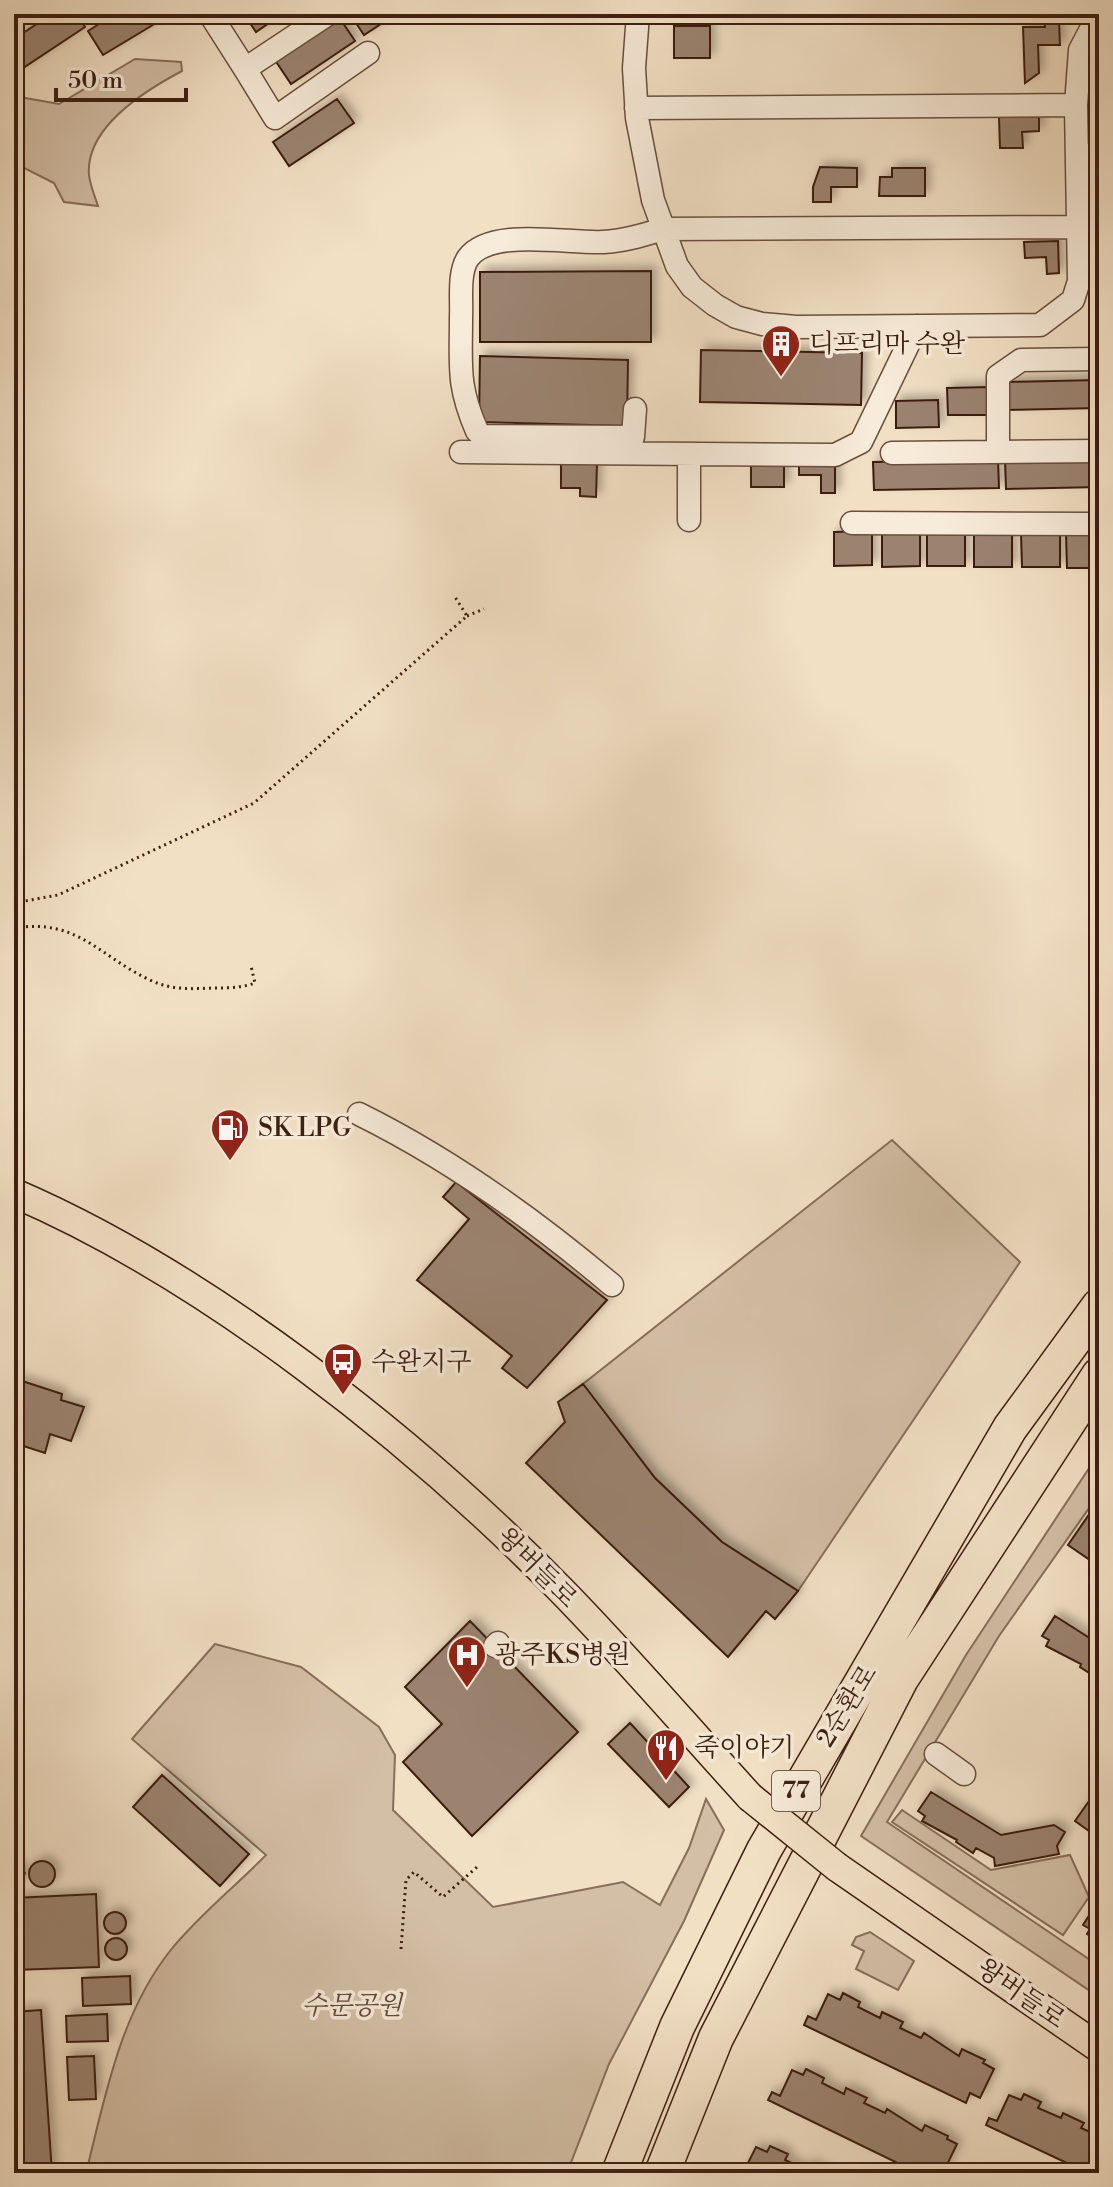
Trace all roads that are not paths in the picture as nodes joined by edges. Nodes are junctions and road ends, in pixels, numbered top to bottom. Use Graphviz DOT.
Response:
graph roads {
  1 [pos="210,14"];
  2 [pos="328,14"];
  3 [pos="638,14"];
  4 [pos="1099,14"];
  5 [pos="368,53"];
  6 [pos="245,69"];
  7 [pos="1076,105"];
  8 [pos="636,108"];
  9 [pos="1088,155"];
  10 [pos="1078,227"];
  11 [pos="663,229"];
  12 [pos="917,326"];
  13 [pos="1099,359"];
  14 [pos="635,409"];
  15 [pos="1099,451"];
  16 [pos="461,452"];
  17 [pos="998,452"];
  18 [pos="892,453"];
  19 [pos="689,454"];
  20 [pos="689,520"];
  21 [pos="852,523"];
  22 [pos="1099,524"];
  23 [pos="359,1114"];
  24 [pos="14,1193"];
  25 [pos="1099,1284"];
  26 [pos="612,1285"];
  27 [pos="1099,1306"];
  28 [pos="1099,1375"];
  29 [pos="1099,1395"];
  30 [pos="1010,1428"];
  31 [pos="1055,1446"];
  32 [pos="936,1754"];
  33 [pos="964,1774"];
  34 [pos="1099,2048"];
  35 [pos="619,2173"];
  36 [pos="662,2173"];
  1 -- 6 [label="street"];
  2 -- 6 [label="street"];
  3 -- 8 [label="street"];
  4 -- 7 [label="street"];
  5 -- 6 [label="street"];
  7 -- 8 [label="street"];
  7 -- 9 [label="street"];
  8 -- 11 [label="street"];
  9 -- 10 [label="street"];
  10 -- 11 [label="street"];
  10 -- 12 [label="street"];
  11 -- 12 [label="street"];
  11 -- 14 [label="street"];
  12 -- 19 [label="street"];
  13 -- 17 [label="street"];
  15 -- 17 [label="street"];
  16 -- 19 [label="street"];
  17 -- 18 [label="street"];
  19 -- 20 [label="street"];
  21 -- 22 [label="street"];
  23 -- 26 [label="street"];
  24 -- 34 [label="main road, 왕버들로, bridge"];
  25 -- 30 [label="highway"];
  27 -- 30 [label="highway, 2순환로"];
  28 -- 31 [label="highway, 2순환로"];
  29 -- 31 [label="highway"];
  30 -- 35 [label="highway, 2순환로 / 77"];
  31 -- 36 [label="highway, 2순환로 / 77"];
  32 -- 33 [label="street"];
}
